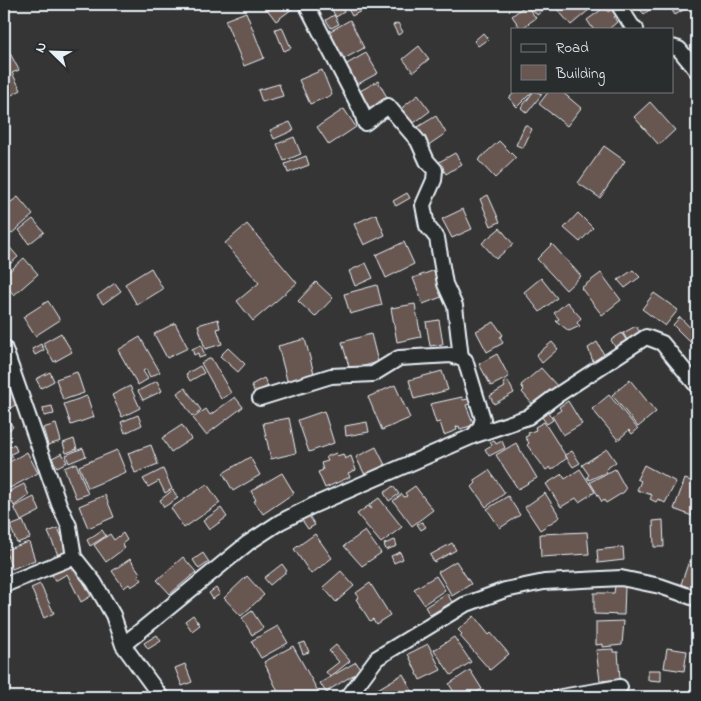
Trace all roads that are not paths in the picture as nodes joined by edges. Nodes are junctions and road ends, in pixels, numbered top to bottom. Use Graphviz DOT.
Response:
graph roads {
  1 [pos="306,4"];
  2 [pos="618,4"];
  3 [pos="635,28"];
  4 [pos="674,48"];
  5 [pos="697,71"];
  6 [pos="4,347"];
  7 [pos="461,358"];
  8 [pos="697,386"];
  9 [pos="260,398"];
  10 [pos="473,436"];
  11 [pos="74,557"];
  12 [pos="4,585"];
  13 [pos="697,599"];
  14 [pos="123,644"];
  15 [pos="620,687"];
  16 [pos="161,697"];
  17 [pos="348,697"];
  18 [pos="561,697"];
  1 -- 7 [label="street"];
  2 -- 3 [label="street"];
  4 -- 5 [label="street"];
  6 -- 11 [label="street"];
  7 -- 9 [label="street"];
  7 -- 10 [label="street"];
  8 -- 10 [label="street"];
  10 -- 14 [label="street"];
  11 -- 12 [label="street"];
  11 -- 14 [label="street"];
  13 -- 17 [label="street"];
  14 -- 16 [label="street"];
  15 -- 18 [label="street"];
}
